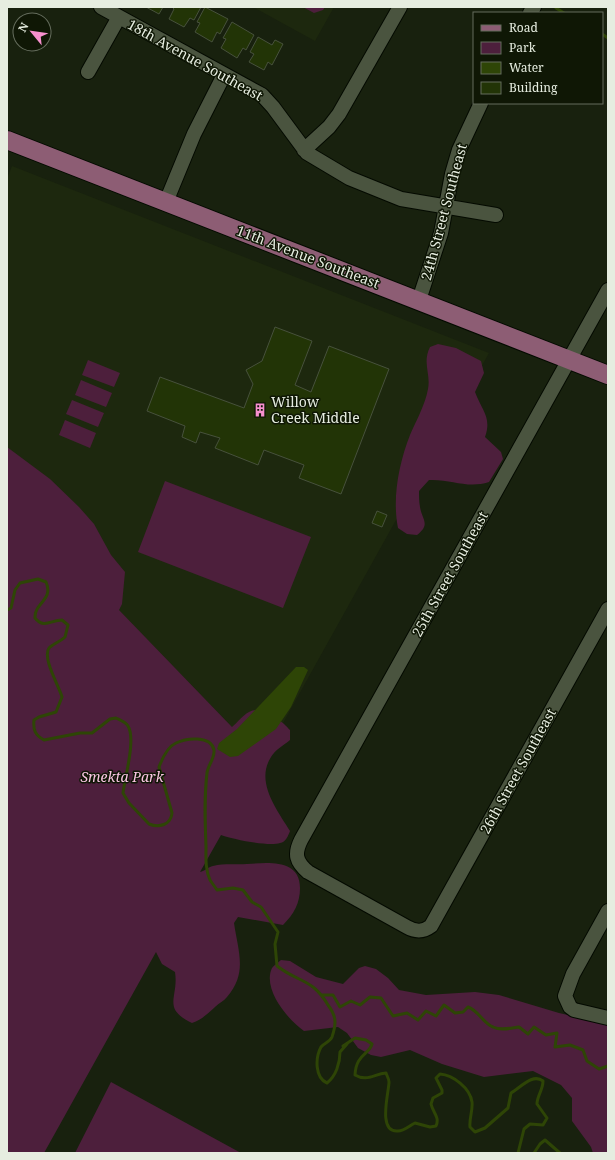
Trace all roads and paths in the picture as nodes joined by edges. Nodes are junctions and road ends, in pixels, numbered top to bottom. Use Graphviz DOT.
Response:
graph roads {
  1 [pos="101,7"];
  2 [pos="400,7"];
  3 [pos="119,17"];
  4 [pos="88,72"];
  5 [pos="224,75"];
  6 [pos="481,104"];
  7 [pos="7,140"];
  8 [pos="304,150"];
  9 [pos="166,202"];
  10 [pos="446,208"];
  11 [pos="496,215"];
  12 [pos="608,290"];
  13 [pos="419,300"];
  14 [pos="570,360"];
  15 [pos="608,375"];
  16 [pos="608,609"];
  17 [pos="608,911"];
  18 [pos="425,931"];
  19 [pos="608,1018"];
  1 -- 3 [label="street, 18th Avenue Southeast"];
  2 -- 8 [label="street"];
  3 -- 4 [label="street"];
  3 -- 5 [label="street, 18th Avenue Southeast"];
  5 -- 8 [label="street, 18th Avenue Southeast"];
  5 -- 9 [label="street"];
  6 -- 10 [label="street, 24th Street Southeast"];
  7 -- 9 [label="main road, 11th Avenue Southeast"];
  8 -- 10 [label="street, 18th Avenue Southeast"];
  9 -- 13 [label="main road, 11th Avenue Southeast"];
  10 -- 11 [label="street, 18th Avenue Southeast"];
  10 -- 13 [label="street, 24th Street Southeast"];
  12 -- 14 [label="street, 25th Street Southeast"];
  13 -- 14 [label="main road, 11th Avenue Southeast"];
  14 -- 15 [label="main road, 11th Avenue Southeast"];
  14 -- 18 [label="street, 25th Street Southeast"];
  16 -- 18 [label="street, 26th Street Southeast"];
  17 -- 19 [label="street"];
}
